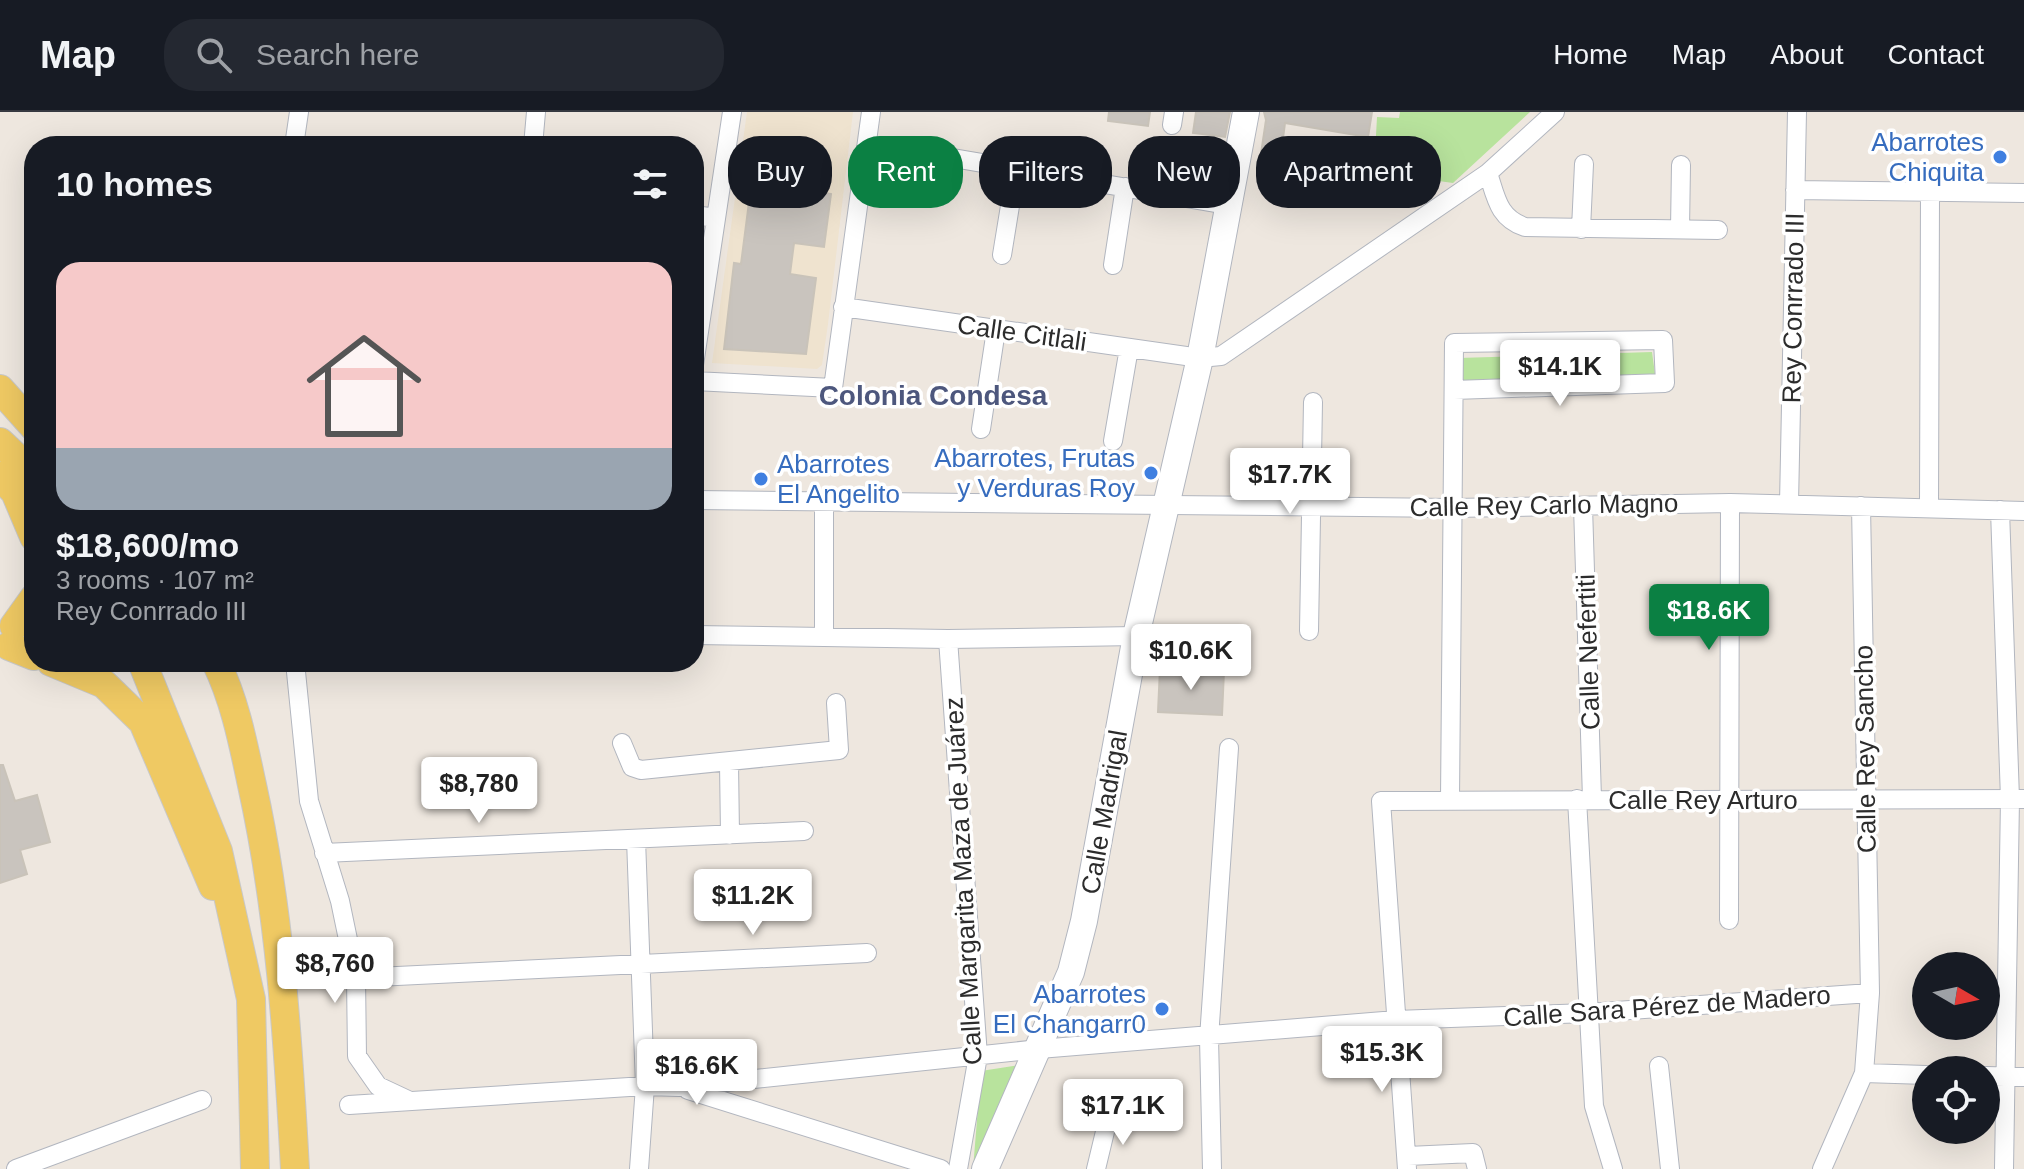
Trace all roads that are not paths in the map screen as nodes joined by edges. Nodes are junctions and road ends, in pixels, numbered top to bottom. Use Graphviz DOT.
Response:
graph roads {
  1 [pos="299,112"];
  2 [pos="536,112"];
  3 [pos="732,112"];
  4 [pos="871,112"];
  5 [pos="1246,112"];
  6 [pos="1555,112"];
  7 [pos="1797,112"];
  8 [pos="295,136"];
  9 [pos="534,136"];
  10 [pos="1240,141"];
  11 [pos="1584,164"];
  12 [pos="1681,165"];
  13 [pos="1488,173"];
  14 [pos="1112,185"];
  15 [pos="1125,187"];
  16 [pos="1128,188"];
  17 [pos="1795,190"];
  18 [pos="1930,192"];
  19 [pos="2024,193"];
  20 [pos="1010,208"];
  21 [pos="1226,208"];
  22 [pos="704,216"];
  23 [pos="716,218"];
  24 [pos="1581,229"];
  25 [pos="1680,229"];
  26 [pos="1718,230"];
  27 [pos="1002,255"];
  28 [pos="1113,265"];
  29 [pos="704,298"];
  30 [pos="843,307"];
  31 [pos="996,330"];
  32 [pos="1129,348"];
  33 [pos="1200,358"];
  34 [pos="704,382"];
  35 [pos="0,389"];
  36 [pos="1454,390"];
  37 [pos="1313,402"];
  38 [pos="24,416"];
  39 [pos="981,429"];
  40 [pos="1113,441"];
  41 [pos="0,442"];
  42 [pos="24,465"];
  43 [pos="0,476"];
  44 [pos="704,500"];
  45 [pos="824,500"];
  46 [pos="1169,502"];
  47 [pos="1730,503"];
  48 [pos="1311,504"];
  49 [pos="1789,504"];
  50 [pos="1583,506"];
  51 [pos="1861,506"];
  52 [pos="1453,508"];
  53 [pos="1929,508"];
  54 [pos="2000,510"];
  55 [pos="24,511"];
  56 [pos="2024,511"];
  57 [pos="1309,631"];
  58 [pos="704,635"];
  59 [pos="824,636"];
  60 [pos="1136,636"];
  61 [pos="948,639"];
  62 [pos="2015,659"];
  63 [pos="75,672"];
  64 [pos="146,672"];
  65 [pos="221,672"];
  66 [pos="296,672"];
  67 [pos="836,703"];
  68 [pos="622,743"];
  69 [pos="1229,748"];
  70 [pos="729,763"];
  71 [pos="1585,799"];
  72 [pos="2017,799"];
  73 [pos="1450,800"];
  74 [pos="1866,800"];
  75 [pos="1730,801"];
  76 [pos="804,831"];
  77 [pos="730,835"];
  78 [pos="636,839"];
  79 [pos="324,853"];
  80 [pos="1729,920"];
  81 [pos="237,938"];
  82 [pos="867,953"];
  83 [pos="641,962"];
  84 [pos="356,978"];
  85 [pos="1870,993"];
  86 [pos="1588,1013"];
  87 [pos="1396,1020"];
  88 [pos="1209,1038"];
  89 [pos="1039,1049"];
  90 [pos="978,1056"];
  91 [pos="1659,1066"];
  92 [pos="1864,1073"];
  93 [pos="1912,1075"];
  94 [pos="2015,1077"];
  95 [pos="645,1086"];
  96 [pos="679,1087"];
  97 [pos="202,1100"];
  98 [pos="412,1102"];
  99 [pos="349,1105"];
  100 [pos="1109,1115"];
  101 [pos="1408,1162"];
  102 [pos="16,1169"];
  103 [pos="255,1169"];
  104 [pos="295,1169"];
  105 [pos="639,1169"];
  106 [pos="941,1169"];
  107 [pos="958,1169"];
  108 [pos="985,1169"];
  109 [pos="1096,1169"];
  110 [pos="1212,1169"];
  111 [pos="1477,1169"];
  112 [pos="1613,1169"];
  113 [pos="1670,1169"];
  114 [pos="1822,1169"];
  115 [pos="2004,1169"];
  1 -- 8 [label="street"];
  2 -- 9 [label="street"];
  3 -- 23 [label="street"];
  4 -- 30 [label="street"];
  5 -- 10 [label="street, Calle Madrigal"];
  6 -- 13 [label="street"];
  7 -- 17 [label="street, Rey Conrrado III"];
  11 -- 24 [label="street"];
  12 -- 25 [label="street"];
  13 -- 24 [label="street"];
  13 -- 33 [label="street"];
  14 -- 15 [label="street"];
  15 -- 16 [label="street"];
  15 -- 28 [label="street"];
  17 -- 18 [label="street"];
  17 -- 49 [label="street, Rey Conrrado III"];
  18 -- 19 [label="street"];
  18 -- 53 [label="street"];
  20 -- 27 [label="street"];
  21 -- 33 [label="street, Calle Madrigal"];
  22 -- 23 [label="street"];
  23 -- 29 [label="street"];
  24 -- 25 [label="street"];
  25 -- 26 [label="street"];
  30 -- 31 [label="street, Calle Citlali"];
  30 -- 34 [label="street"];
  31 -- 32 [label="street, Calle Citlali"];
  31 -- 39 [label="street"];
  32 -- 33 [label="street, Calle Citlali"];
  32 -- 40 [label="street"];
  33 -- 46 [label="street, Calle Madrigal"];
  35 -- 38 [label="main road"];
  36 -- 36 [label="street"];
  36 -- 52 [label="street"];
  37 -- 48 [label="street"];
  41 -- 42 [label="main road"];
  43 -- 55 [label="main road"];
  44 -- 45 [label="street, Calle Rey Carlo Magno"];
  45 -- 46 [label="street, Calle Rey Carlo Magno"];
  45 -- 59 [label="street"];
  46 -- 48 [label="street, Calle Rey Carlo Magno"];
  46 -- 60 [label="street, Calle Madrigal"];
  47 -- 49 [label="street, Calle Rey Carlo Magno"];
  47 -- 50 [label="street, Calle Rey Carlo Magno"];
  47 -- 75 [label="street"];
  48 -- 52 [label="street, Calle Rey Carlo Magno"];
  48 -- 57 [label="street"];
  49 -- 51 [label="street, Calle Rey Carlo Magno"];
  50 -- 52 [label="street, Calle Rey Carlo Magno"];
  50 -- 71 [label="street, Calle Nefertiti"];
  51 -- 53 [label="street, Calle Rey Carlo Magno"];
  51 -- 74 [label="street, Calle Rey Sancho"];
  52 -- 73 [label="street"];
  53 -- 54 [label="street, Calle Rey Carlo Magno"];
  54 -- 56 [label="street, Calle Rey Carlo Magno"];
  54 -- 62 [label="street"];
  58 -- 59 [label="street"];
  59 -- 61 [label="street"];
  60 -- 61 [label="street"];
  60 -- 89 [label="street, Calle Madrigal"];
  61 -- 90 [label="street, Calle Margarita Maza de Juárez"];
  62 -- 72 [label="street"];
  63 -- 81 [label="main road"];
  64 -- 81 [label="main road"];
  65 -- 104 [label="main road"];
  66 -- 79 [label="street"];
  67 -- 70 [label="street"];
  68 -- 70 [label="street"];
  69 -- 88 [label="street"];
  70 -- 77 [label="street"];
  71 -- 73 [label="street, Calle Rey Arturo"];
  71 -- 75 [label="street, Calle Rey Arturo"];
  71 -- 86 [label="street, Calle Nefertiti"];
  72 -- 74 [label="street, Calle Rey Arturo"];
  72 -- 94 [label="street"];
  73 -- 87 [label="street, Calle Rey Arturo"];
  74 -- 75 [label="street, Calle Rey Arturo"];
  74 -- 85 [label="street, Calle Rey Sancho"];
  75 -- 80 [label="street"];
  76 -- 77 [label="street"];
  77 -- 78 [label="street"];
  78 -- 79 [label="street"];
  78 -- 83 [label="street"];
  79 -- 84 [label="street"];
  81 -- 103 [label="main road"];
  82 -- 83 [label="street"];
  83 -- 84 [label="street"];
  83 -- 95 [label="street"];
  84 -- 98 [label="street"];
  85 -- 86 [label="street, Calle Sara Pérez de Madero"];
  85 -- 92 [label="street, Calle Rey Sancho"];
  86 -- 87 [label="street, Calle Sara Pérez de Madero"];
  86 -- 112 [label="street, Calle Nefertiti"];
  87 -- 88 [label="street, Calle Sara Pérez de Madero"];
  87 -- 101 [label="street"];
  88 -- 89 [label="street, Calle Sara Pérez de Madero"];
  88 -- 110 [label="street"];
  89 -- 90 [label="street, Calle Sara Pérez de Madero"];
  89 -- 108 [label="street, Calle Madrigal"];
  90 -- 96 [label="street, Calle Sara Pérez de Madero"];
  90 -- 107 [label="street, Calle Margarita Maza de Juárez"];
  91 -- 113 [label="street"];
  92 -- 93 [label="street"];
  92 -- 114 [label="street, Calle Rey Sancho"];
  94 -- 115 [label="street"];
  95 -- 96 [label="street, Calle Sara Pérez de Madero"];
  95 -- 98 [label="street, Calle Sara Pérez de Madero"];
  95 -- 105 [label="street"];
  96 -- 106 [label="street"];
  97 -- 102 [label="street"];
  98 -- 99 [label="street, Calle Sara Pérez de Madero"];
  100 -- 109 [label="street"];
  101 -- 111 [label="street"];
}
